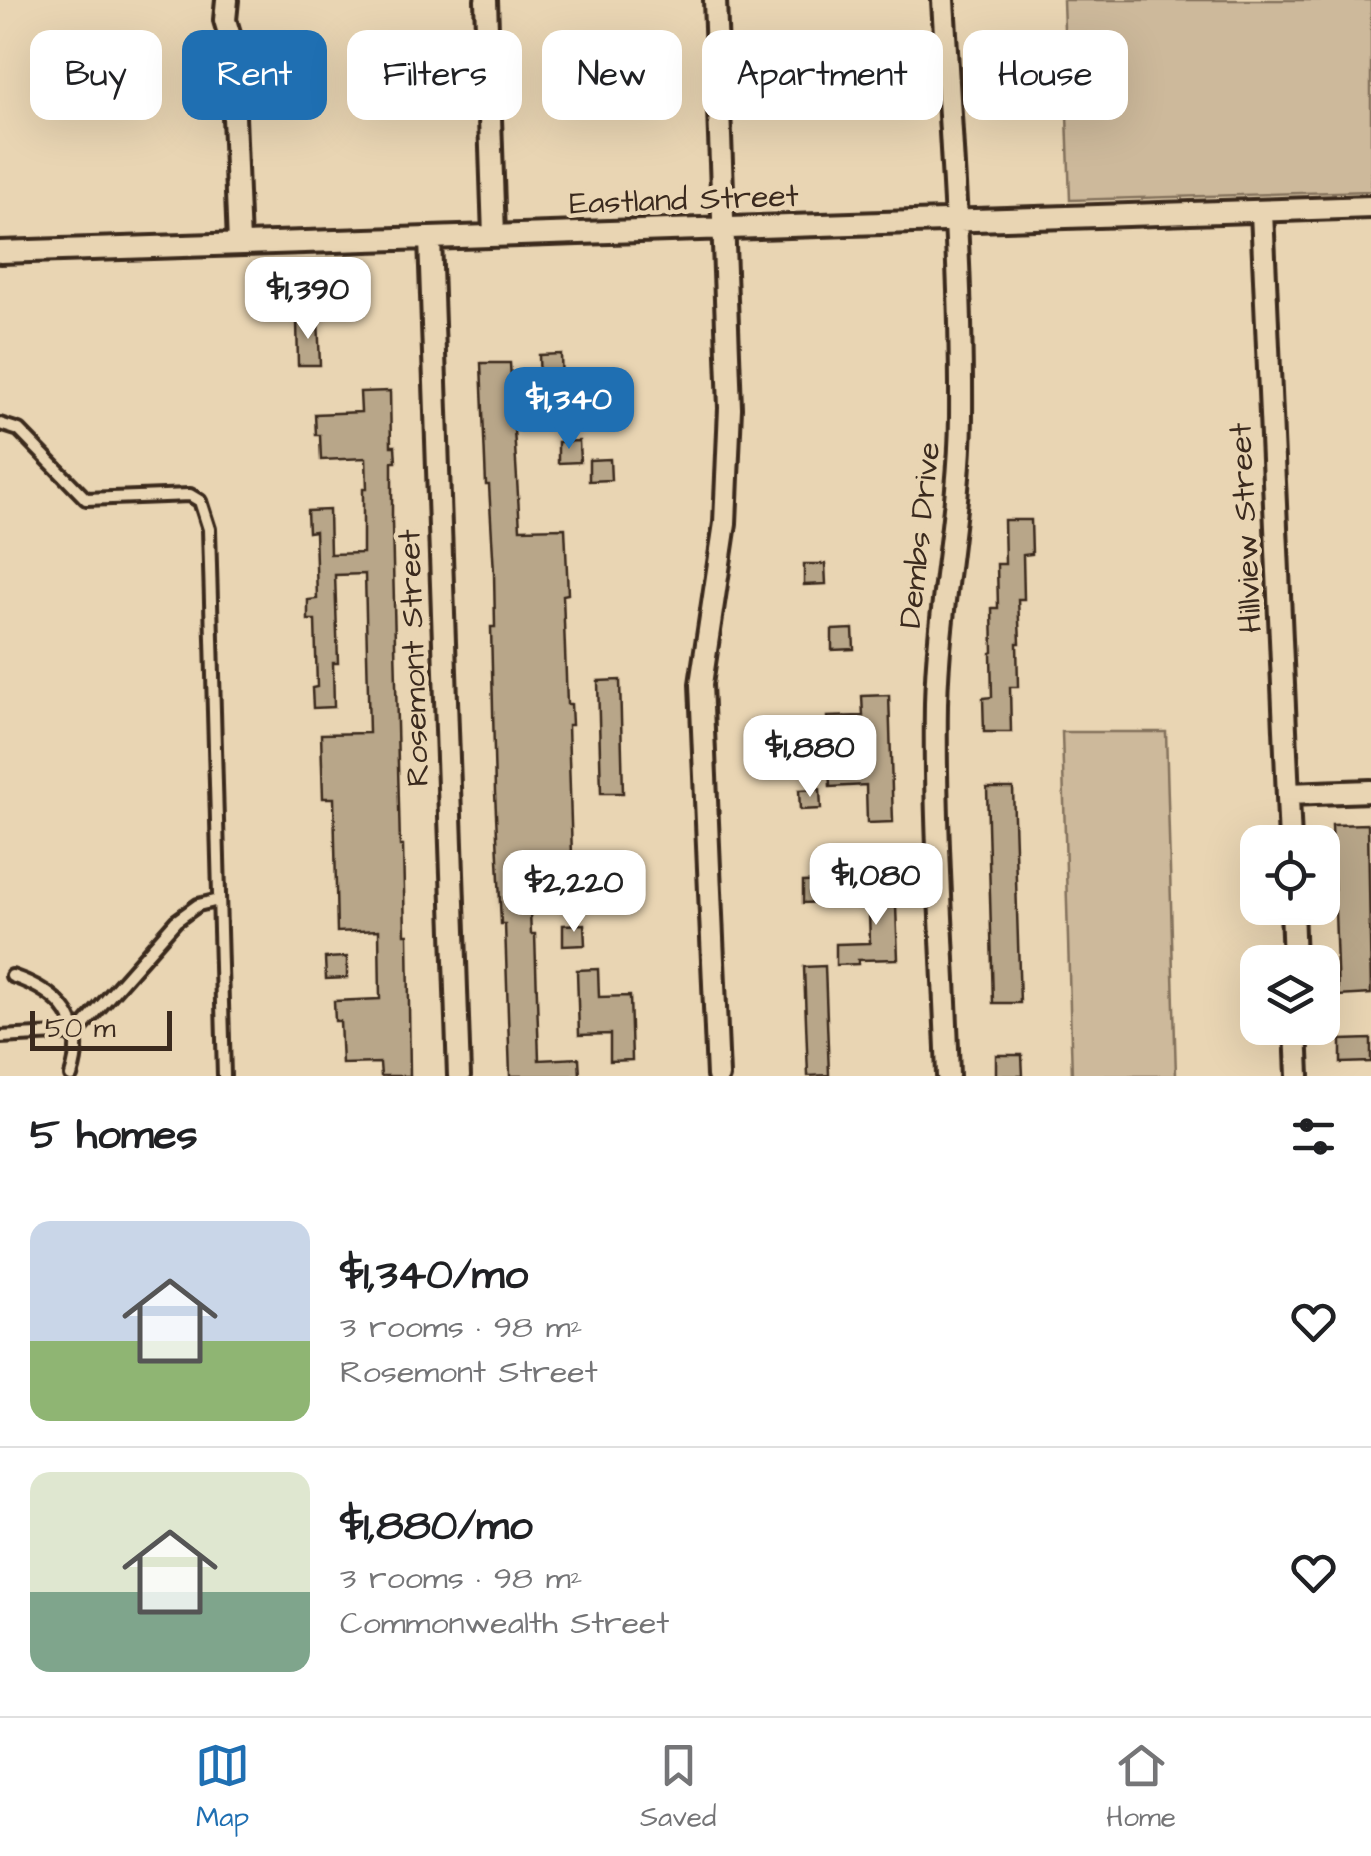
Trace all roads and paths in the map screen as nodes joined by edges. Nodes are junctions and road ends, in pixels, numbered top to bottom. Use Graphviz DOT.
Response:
graph roads {
  1 [pos="227,0"];
  2 [pos="486,0"];
  3 [pos="715,0"];
  4 [pos="943,0"];
  5 [pos="1371,207"];
  6 [pos="1262,212"];
  7 [pos="956,220"];
  8 [pos="724,228"];
  9 [pos="494,236"];
  10 [pos="430,238"];
  11 [pos="238,244"];
  12 [pos="0,252"];
  13 [pos="0,424"];
  14 [pos="1371,791"];
  15 [pos="1288,794"];
  16 [pos="1289,825"];
  17 [pos="219,900"];
  18 [pos="12,976"];
  19 [pos="77,1033"];
  20 [pos="0,1038"];
  21 [pos="1297,1045"];
  22 [pos="71,1076"];
  23 [pos="224,1076"];
  24 [pos="459,1076"];
  25 [pos="718,1076"];
  26 [pos="948,1076"];
  27 [pos="1298,1076"];
  1 -- 11 [label="street"];
  2 -- 9 [label="street"];
  3 -- 8 [label="street"];
  4 -- 7 [label="street, Dembs Drive"];
  5 -- 6 [label="street, Eastland Street"];
  6 -- 7 [label="street, Eastland Street"];
  6 -- 15 [label="street, Hillview Street"];
  7 -- 8 [label="street, Eastland Street"];
  7 -- 26 [label="street, Dembs Drive"];
  8 -- 9 [label="street, Eastland Street"];
  8 -- 25 [label="street"];
  9 -- 10 [label="street, Eastland Street"];
  10 -- 11 [label="street, Eastland Street"];
  10 -- 24 [label="street, Rosemont Street"];
  11 -- 12 [label="street, Eastland Street"];
  13 -- 17 [label="lane"];
  14 -- 15 [label="street"];
  15 -- 16 [label="street, Hillview Street"];
  17 -- 19 [label="lane"];
  17 -- 23 [label="lane"];
  18 -- 19 [label="lane"];
  19 -- 20 [label="lane"];
  19 -- 22 [label="lane"];
  21 -- 27 [label="street"];
}
